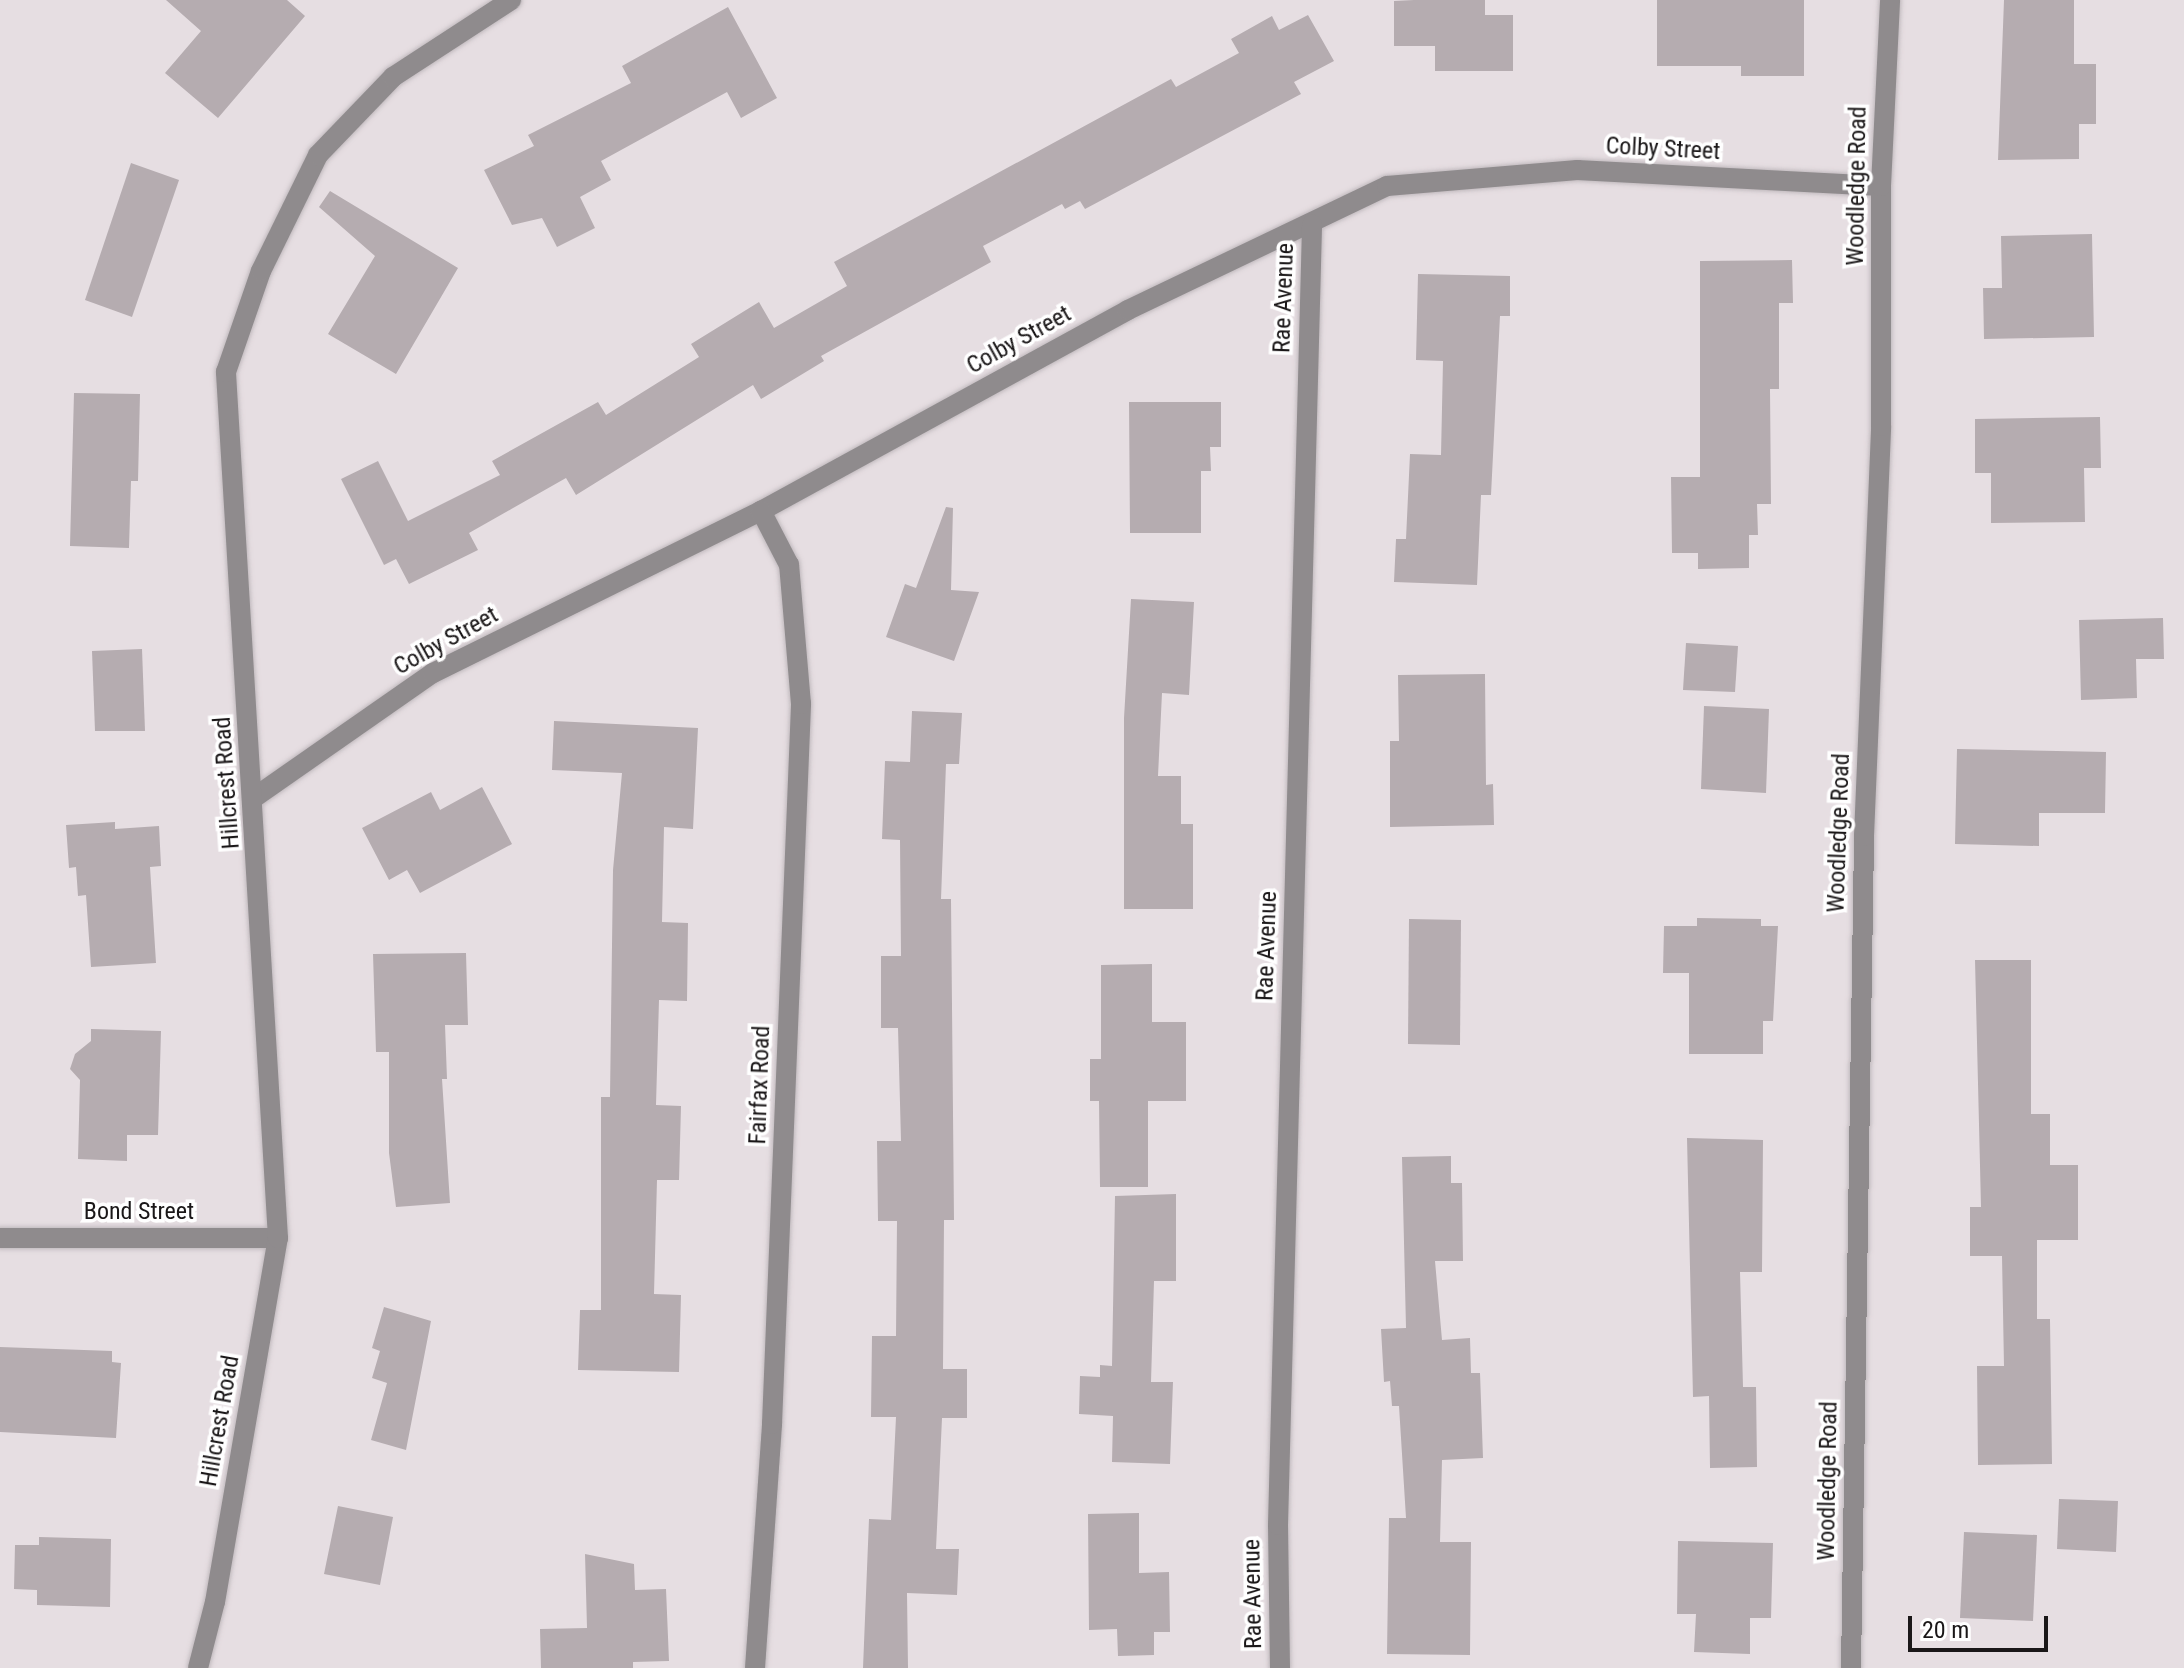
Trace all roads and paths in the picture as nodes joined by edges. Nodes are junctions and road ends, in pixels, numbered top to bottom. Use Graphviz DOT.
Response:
graph roads {
  1 [pos="511,0"];
  2 [pos="1890,0"];
  3 [pos="1881,186"];
  4 [pos="1312,224"];
  5 [pos="761,511"];
  6 [pos="255,797"];
  7 [pos="0,1238"];
  8 [pos="278,1238"];
  9 [pos="198,1668"];
  10 [pos="755,1668"];
  11 [pos="1280,1668"];
  12 [pos="1851,1668"];
  1 -- 6 [label="street, Hillcrest Road"];
  2 -- 3 [label="street, Woodledge Road"];
  3 -- 4 [label="street, Colby Street"];
  3 -- 12 [label="street, Woodledge Road"];
  4 -- 5 [label="street, Colby Street"];
  4 -- 11 [label="street, Rae Avenue"];
  5 -- 6 [label="street, Colby Street"];
  5 -- 10 [label="street, Fairfax Road"];
  6 -- 8 [label="street, Hillcrest Road"];
  7 -- 8 [label="street, Bond Street"];
  8 -- 9 [label="street, Hillcrest Road"];
}
